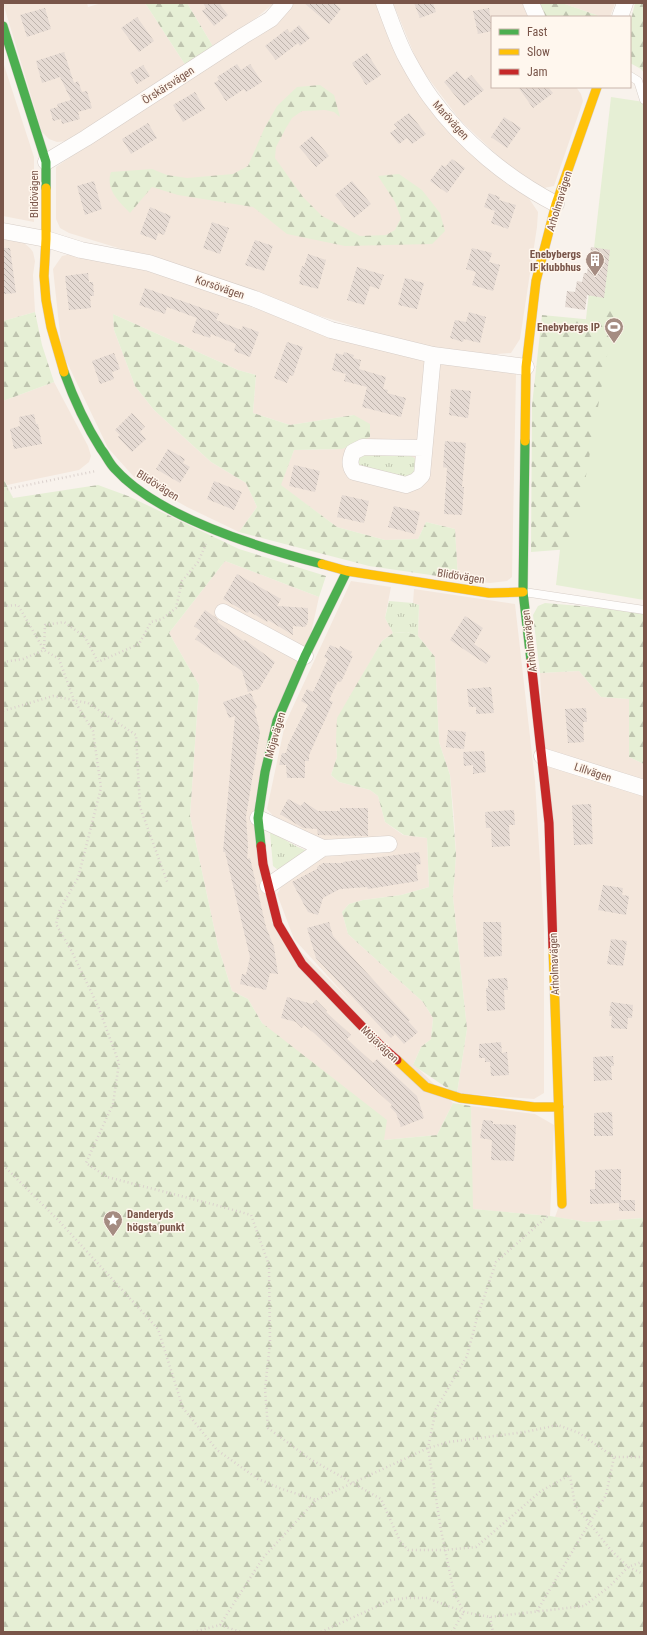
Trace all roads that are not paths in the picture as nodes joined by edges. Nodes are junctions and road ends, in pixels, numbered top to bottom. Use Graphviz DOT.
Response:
graph roads {
  1 [pos="285,3"];
  2 [pos="384,3"];
  3 [pos="531,3"];
  4 [pos="625,3"];
  5 [pos="537,16"];
  6 [pos="620,16"];
  7 [pos="3,26"];
  8 [pos="631,76"];
  9 [pos="592,90"];
  10 [pos="644,100"];
  11 [pos="46,162"];
  12 [pos="556,204"];
  13 [pos="3,231"];
  14 [pos="46,239"];
  15 [pos="433,356"];
  16 [pos="526,367"];
  17 [pos="424,448"];
  18 [pos="347,571"];
  19 [pos="523,592"];
  20 [pos="644,610"];
  21 [pos="223,612"];
  22 [pos="305,656"];
  23 [pos="542,756"];
  24 [pos="644,788"];
  25 [pos="258,818"];
  26 [pos="389,844"];
  27 [pos="323,848"];
  28 [pos="268,886"];
  29 [pos="559,1108"];
  30 [pos="562,1204"];
  1 -- 11 [label="street, Örskärsvägen"];
  2 -- 12 [label="street, Marövägen"];
  3 -- 5 [label="street"];
  4 -- 6 [label="street"];
  7 -- 11 [label="street, Blidövägen"];
  8 -- 10 [label="lane"];
  9 -- 12 [label="street, Arholmavägen"];
  11 -- 14 [label="street, Blidövägen"];
  12 -- 16 [label="street, Arholmavägen"];
  13 -- 14 [label="street, Korsövägen"];
  14 -- 15 [label="street, Korsövägen"];
  14 -- 18 [label="street, Blidövägen"];
  15 -- 16 [label="street, Korsövägen"];
  15 -- 17 [label="street"];
  16 -- 19 [label="street, Arholmavägen"];
  18 -- 19 [label="street, Blidövägen"];
  18 -- 22 [label="street, Möjavägen"];
  19 -- 20 [label="lane, Blidövägen"];
  19 -- 23 [label="street, Arholmavägen"];
  21 -- 22 [label="street"];
  22 -- 25 [label="street, Möjavägen"];
  23 -- 24 [label="street, Lillvägen"];
  23 -- 29 [label="street, Arholmavägen"];
  25 -- 27 [label="street"];
  25 -- 28 [label="street, Möjavägen"];
  26 -- 27 [label="street"];
  27 -- 28 [label="street"];
  28 -- 29 [label="street, Möjavägen"];
  29 -- 30 [label="street, Arholmavägen"];
}
